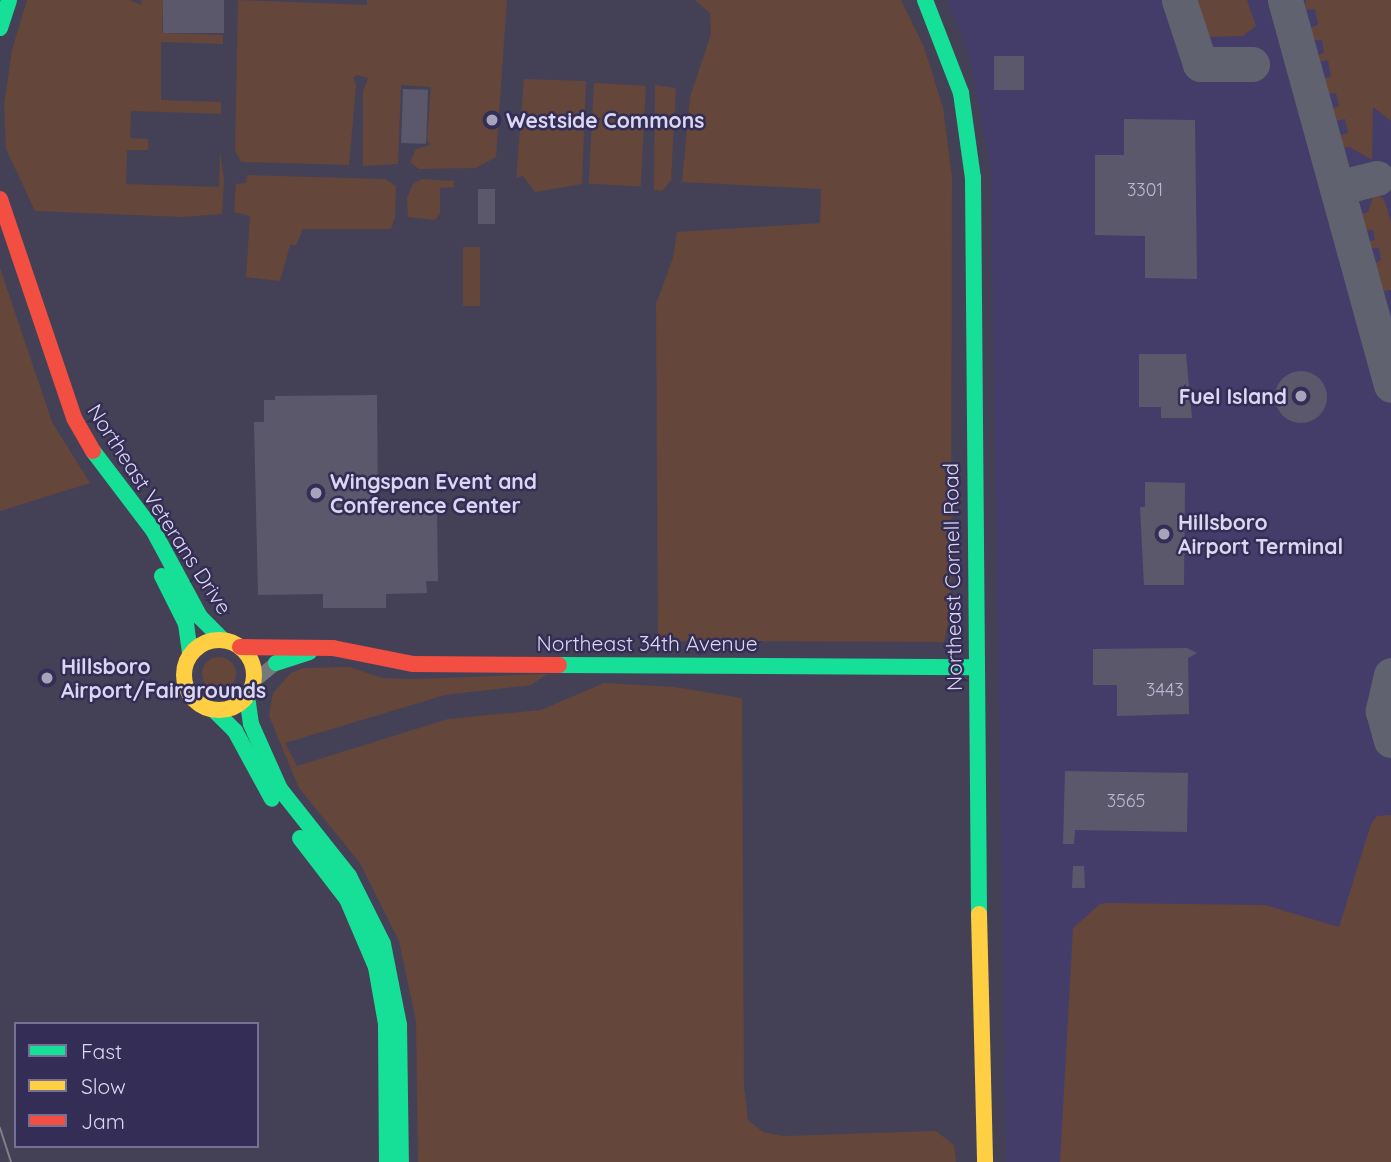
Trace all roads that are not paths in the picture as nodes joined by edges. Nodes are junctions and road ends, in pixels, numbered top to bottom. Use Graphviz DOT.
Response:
graph roads {
  1 [pos="9,0"];
  2 [pos="925,0"];
  3 [pos="0,28"];
  4 [pos="0,199"];
  5 [pos="0,241"];
  6 [pos="223,640"];
  7 [pos="240,647"];
  8 [pos="320,648"];
  9 [pos="190,654"];
  10 [pos="276,663"];
  11 [pos="974,667"];
  12 [pos="251,689"];
  13 [pos="214,710"];
  14 [pos="387,1162"];
  15 [pos="401,1162"];
  16 [pos="985,1162"];
  1 -- 3 [label="main road"];
  2 -- 11 [label="main road, Northeast Cornell Road"];
  4 -- 6 [label="main road, Northeast Veterans Drive"];
  5 -- 9 [label="main road, Northeast Veterans Drive"];
  6 -- 7 [label="main road"];
  6 -- 9 [label="main road"];
  7 -- 8 [label="main road, Northeast 34th Avenue"];
  7 -- 12 [label="main road"];
  8 -- 10 [label="main road, Northeast 34th Avenue"];
  8 -- 11 [label="main road, Northeast 34th Avenue"];
  9 -- 13 [label="main road"];
  10 -- 12 [label="street, Northeast 34th Avenue"];
  11 -- 16 [label="main road, Northeast Cornell Road"];
  12 -- 13 [label="main road"];
  12 -- 15 [label="main road"];
  13 -- 14 [label="main road"];
}
